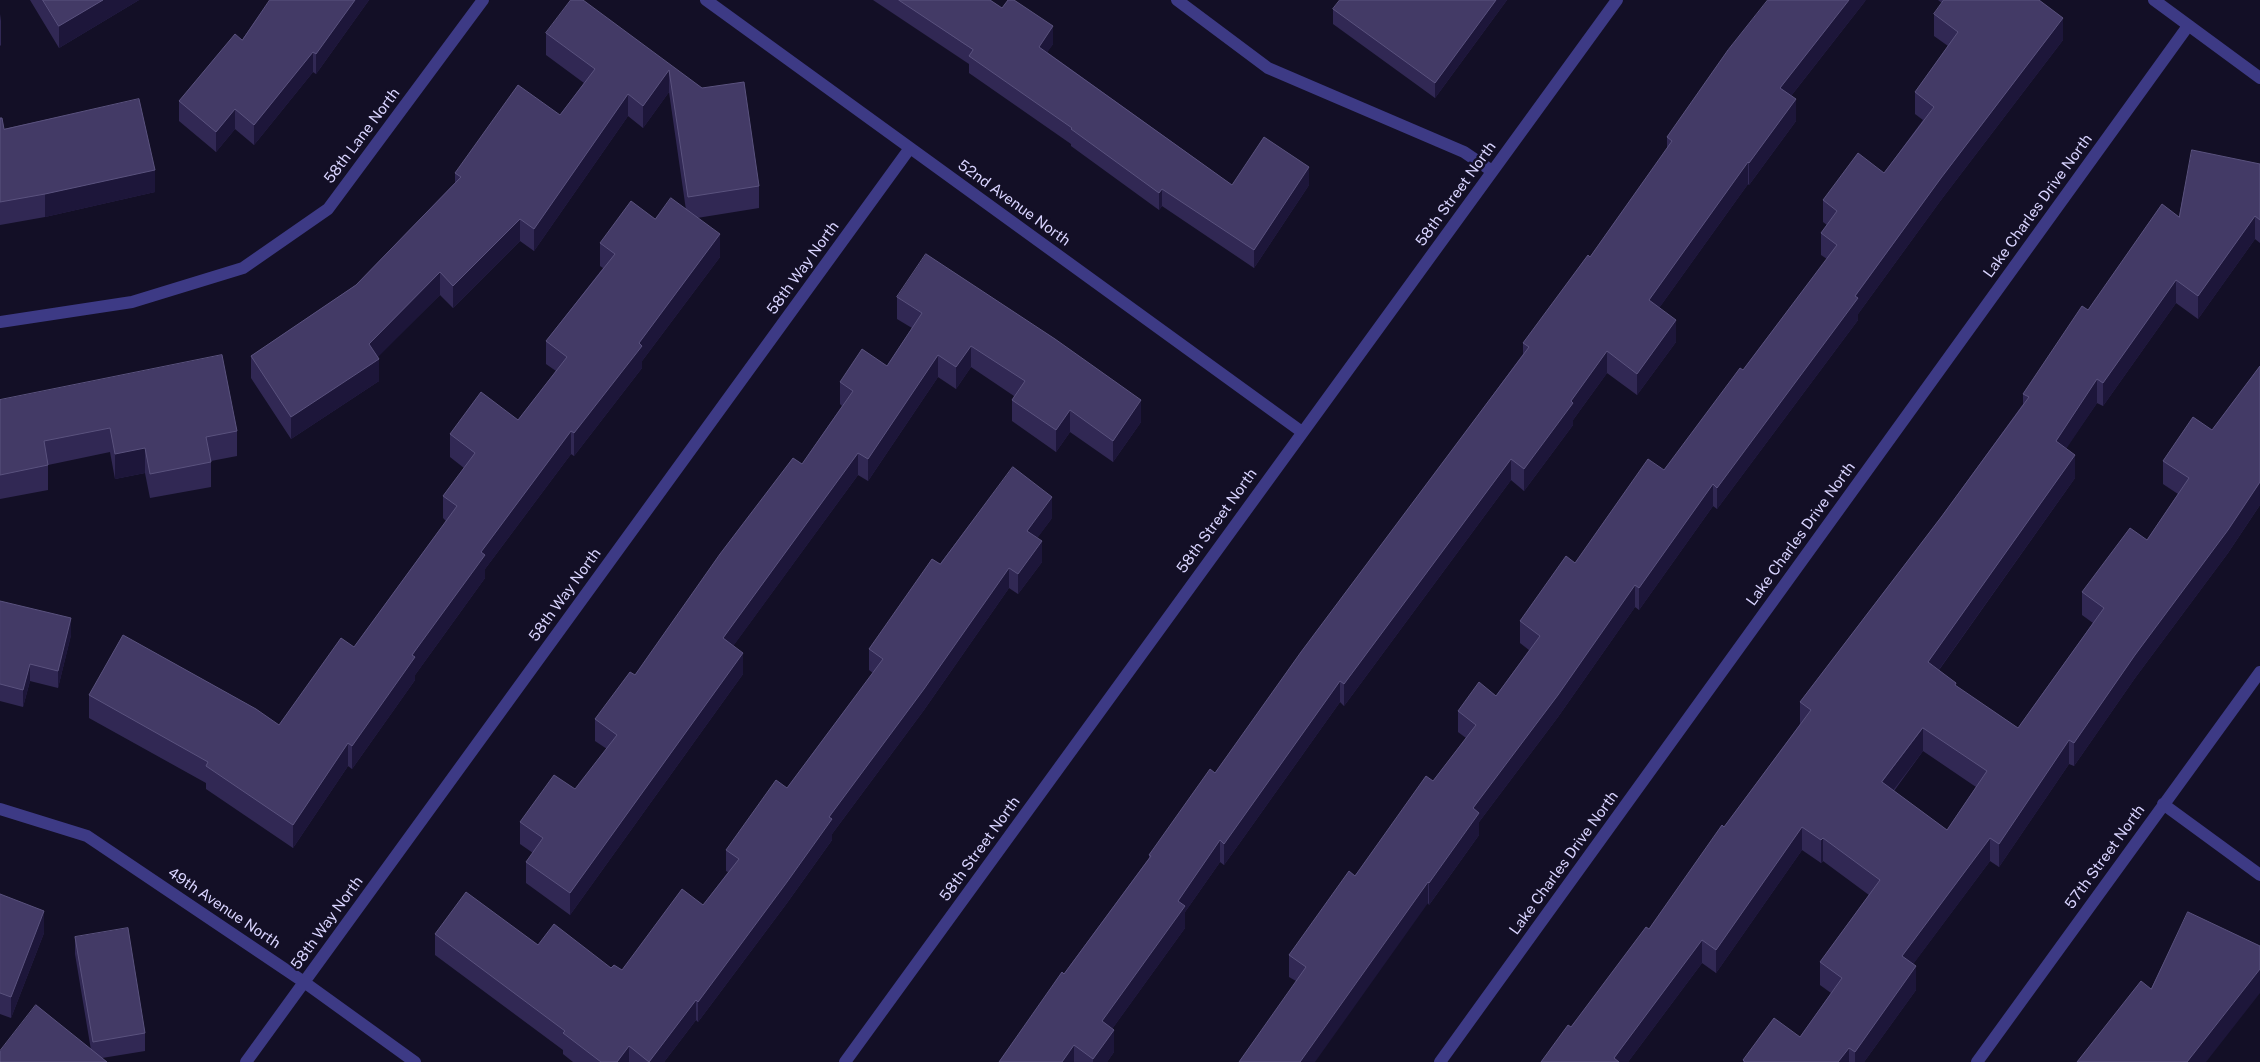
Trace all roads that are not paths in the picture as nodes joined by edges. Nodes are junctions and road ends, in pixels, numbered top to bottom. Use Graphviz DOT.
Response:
graph roads {
  1 [pos="484,0"];
  2 [pos="706,0"];
  3 [pos="1177,0"];
  4 [pos="1617,0"];
  5 [pos="2154,0"];
  6 [pos="2188,26"];
  7 [pos="2260,78"];
  8 [pos="910,148"];
  9 [pos="1492,171"];
  10 [pos="0,322"];
  11 [pos="1302,432"];
  12 [pos="2260,672"];
  13 [pos="2163,804"];
  14 [pos="0,809"];
  15 [pos="2260,875"];
  16 [pos="304,982"];
  17 [pos="246,1062"];
  18 [pos="416,1062"];
  19 [pos="845,1062"];
  20 [pos="1440,1062"];
  21 [pos="1977,1062"];
  1 -- 10 [label="street, 58th Lane North"];
  2 -- 8 [label="street, 52nd Avenue North"];
  3 -- 9 [label="street"];
  4 -- 9 [label="street, 58th Street North"];
  5 -- 6 [label="street"];
  6 -- 7 [label="street"];
  6 -- 20 [label="street, Lake Charles Drive North"];
  8 -- 11 [label="street, 52nd Avenue North"];
  8 -- 16 [label="street, 58th Way North"];
  9 -- 11 [label="street, 58th Street North"];
  11 -- 19 [label="street, 58th Street North"];
  12 -- 13 [label="street, 57th Street North"];
  13 -- 15 [label="street"];
  13 -- 21 [label="street, 57th Street North"];
  14 -- 16 [label="street, 49th Avenue North"];
  16 -- 17 [label="street, 58th Way North"];
  16 -- 18 [label="street, 49th Avenue North"];
}
